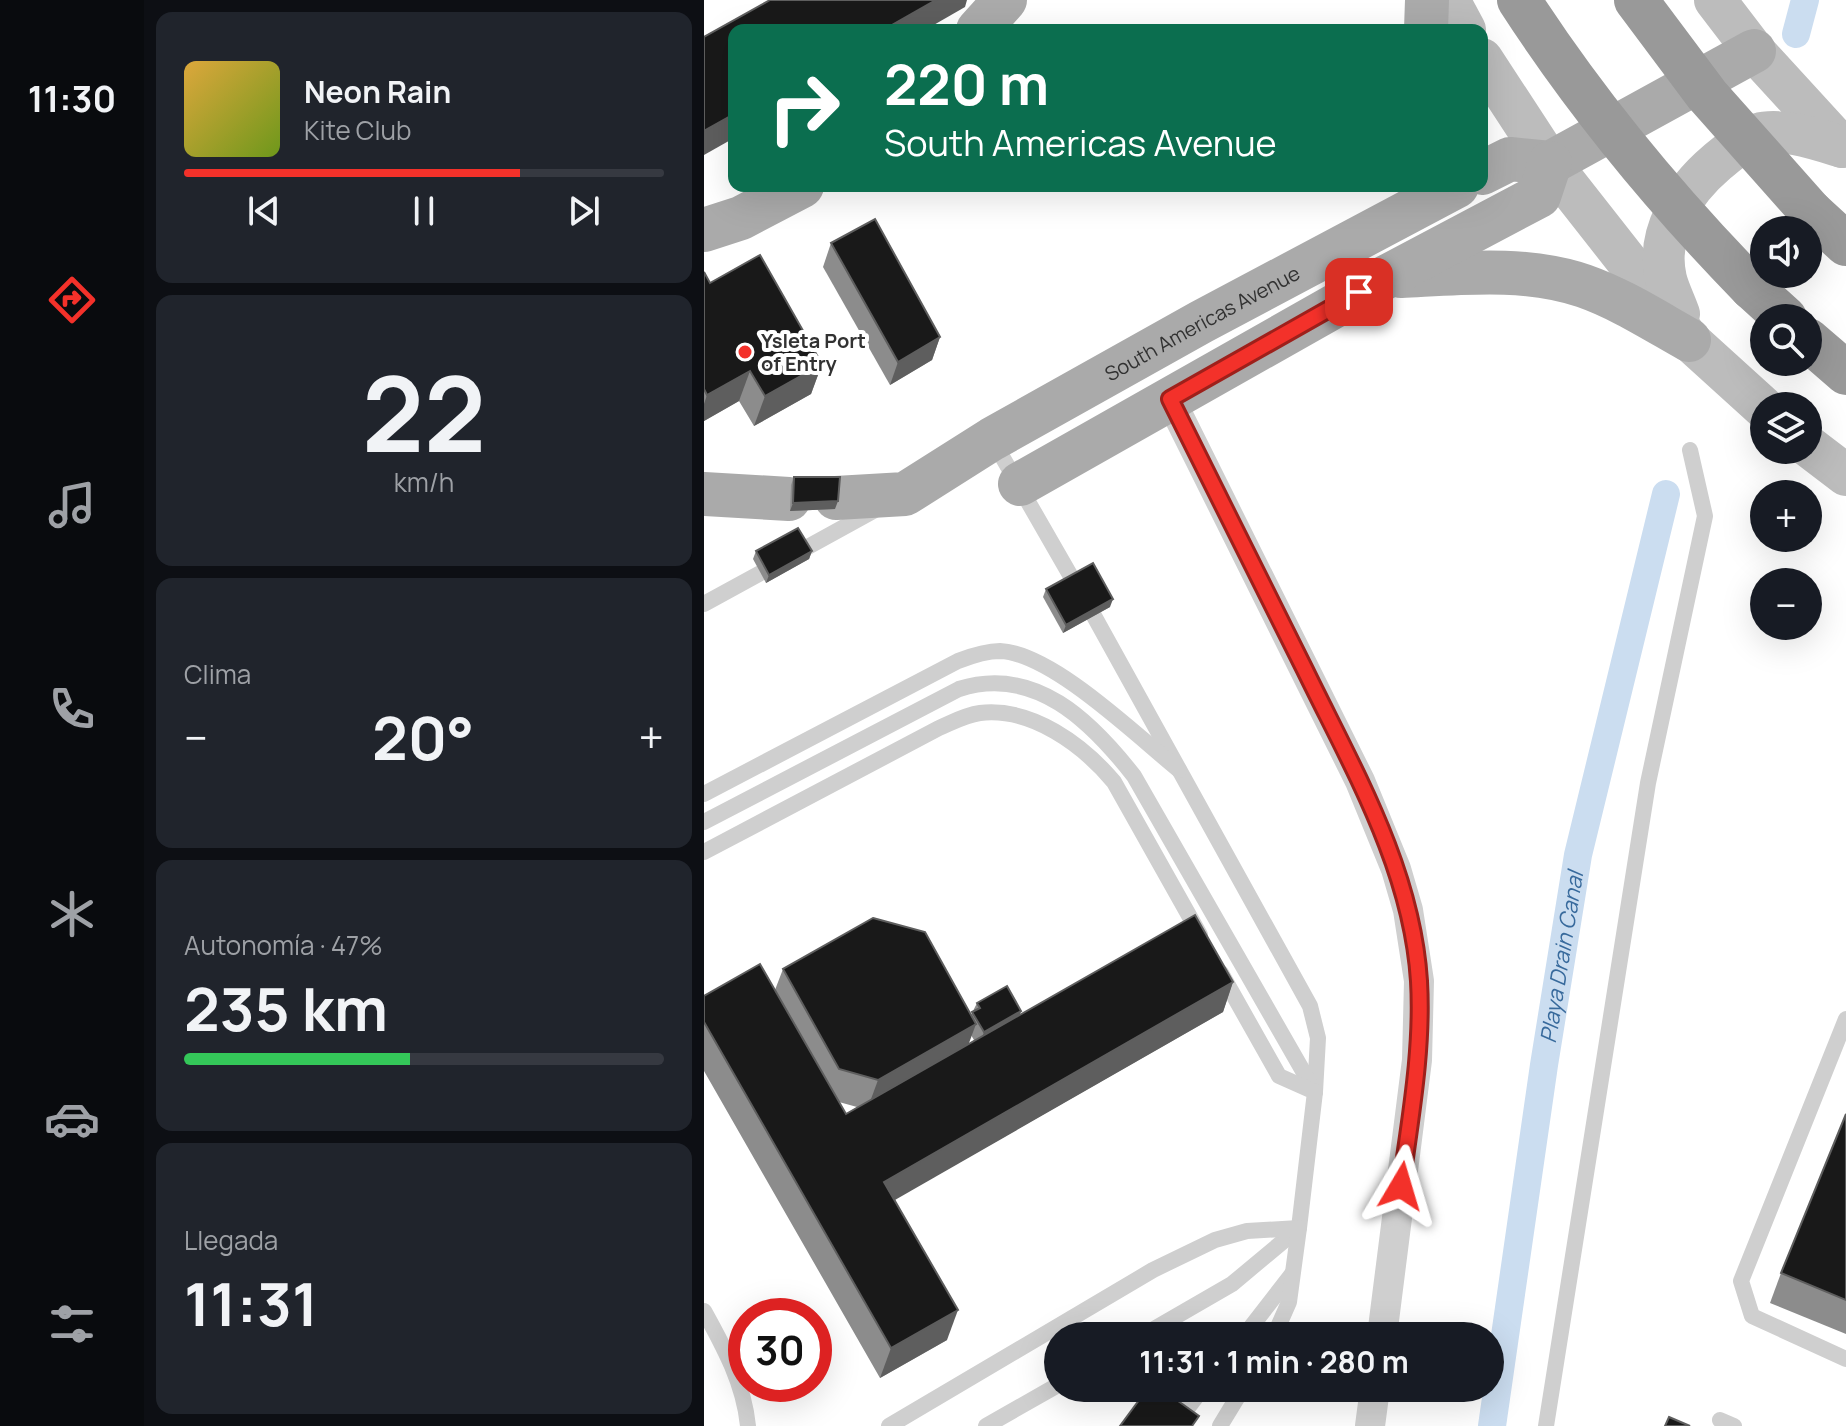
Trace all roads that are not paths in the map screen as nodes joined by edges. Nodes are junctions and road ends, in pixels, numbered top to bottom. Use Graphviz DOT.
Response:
graph roads {
  1 [pos="1005,0"];
  2 [pos="1427,0"];
  3 [pos="1449,0"];
  4 [pos="1519,0"];
  5 [pos="1636,0"];
  6 [pos="1715,0"];
  7 [pos="983,24"];
  8 [pos="1426,24"];
  9 [pos="1462,24"];
  10 [pos="1754,51"];
  11 [pos="1488,68"];
  12 [pos="1844,149"];
  13 [pos="1550,163"];
  14 [pos="1488,170"];
  15 [pos="791,192"];
  16 [pos="1380,192"];
  17 [pos="1445,192"];
  18 [pos="704,230"];
  19 [pos="1846,244"];
  20 [pos="1343,245"];
  21 [pos="1386,277"];
  22 [pos="1770,304"];
  23 [pos="1201,322"];
  24 [pos="1689,340"];
  25 [pos="1822,352"];
  26 [pos="1846,373"];
  27 [pos="1750,395"];
  28 [pos="1170,399"];
  29 [pos="992,439"];
  30 [pos="1690,450"];
  31 [pos="1822,457"];
  32 [pos="1846,475"];
  33 [pos="1020,484"];
  34 [pos="704,494"];
  35 [pos="905,494"];
  36 [pos="836,498"];
  37 [pos="789,499"];
  38 [pos="1073,580"];
  39 [pos="704,604"];
  40 [pos="1094,616"];
  41 [pos="1179,770"];
  42 [pos="704,794"];
  43 [pos="704,822"];
  44 [pos="704,852"];
  45 [pos="1846,1019"];
  46 [pos="1315,1092"];
  47 [pos="1299,1228"];
  48 [pos="1295,1270"];
  49 [pos="704,1311"];
  50 [pos="1166,1322"];
  51 [pos="1255,1322"];
  52 [pos="1280,1322"];
  53 [pos="1384,1322"];
  54 [pos="1846,1359"];
  55 [pos="1044,1393"];
  56 [pos="1192,1402"];
  57 [pos="1235,1402"];
  58 [pos="1373,1402"];
  59 [pos="748,1426"];
  60 [pos="889,1426"];
  61 [pos="986,1426"];
  62 [pos="1174,1426"];
  63 [pos="1220,1426"];
  64 [pos="1370,1426"];
  65 [pos="1546,1426"];
  1 -- 7 [label="main road"];
  2 -- 8 [label="main road"];
  3 -- 9 [label="main road"];
  4 -- 22 [label="highway, bridge"];
  5 -- 19 [label="highway, bridge"];
  6 -- 10 [label="main road"];
  10 -- 12 [label="main road"];
  10 -- 13 [label="main road"];
  11 -- 13 [label="main road"];
  12 -- 24 [label="main road"];
  13 -- 14 [label="main road"];
  13 -- 21 [label="main road"];
  13 -- 24 [label="main road"];
  15 -- 18 [label="main road"];
  16 -- 20 [label="main road"];
  17 -- 20 [label="main road, South Americas Avenue"];
  20 -- 23 [label="main road, South Americas Avenue"];
  21 -- 24 [label="main road"];
  21 -- 28 [label="main road"];
  23 -- 28 [label="main road"];
  23 -- 29 [label="main road, South Americas Avenue"];
  24 -- 27 [label="main road"];
  25 -- 26 [label="highway"];
  28 -- 33 [label="main road"];
  28 -- 53 [label="street"];
  29 -- 33 [label="lane"];
  29 -- 35 [label="main road, South Americas Avenue"];
  30 -- 65 [label="lane"];
  31 -- 32 [label="main road"];
  33 -- 38 [label="lane"];
  34 -- 37 [label="main road"];
  35 -- 36 [label="main road"];
  35 -- 39 [label="lane"];
  40 -- 41 [label="lane"];
  41 -- 42 [label="lane"];
  41 -- 46 [label="lane"];
  43 -- 46 [label="lane"];
  44 -- 46 [label="lane"];
  45 -- 54 [label="lane"];
  46 -- 47 [label="lane"];
  47 -- 48 [label="lane"];
  47 -- 50 [label="lane"];
  47 -- 60 [label="lane"];
  48 -- 51 [label="lane"];
  48 -- 52 [label="lane"];
  49 -- 59 [label="lane"];
  55 -- 61 [label="lane"];
  56 -- 62 [label="lane"];
  57 -- 63 [label="lane"];
  58 -- 64 [label="street"];
}
